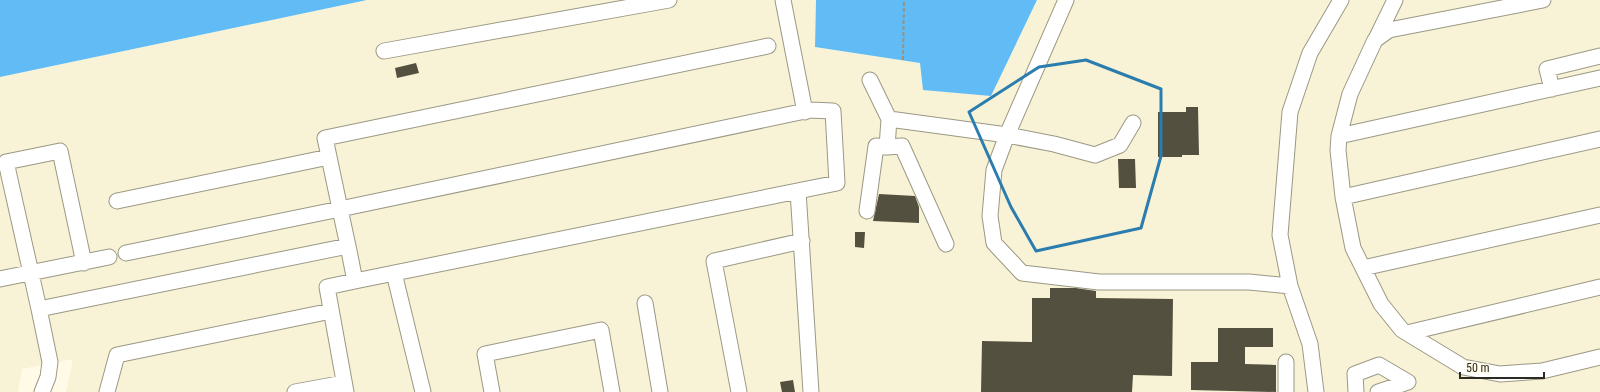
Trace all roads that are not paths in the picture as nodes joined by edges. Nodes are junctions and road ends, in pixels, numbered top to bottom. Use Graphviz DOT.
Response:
graph roads {
  1 [pos="669,0"];
  2 [pos="783,0"];
  3 [pos="1066,0"];
  4 [pos="1341,0"];
  5 [pos="1395,0"];
  6 [pos="1543,0"];
  7 [pos="1375,40"];
  8 [pos="768,46"];
  9 [pos="384,52"];
  10 [pos="1600,56"];
  11 [pos="1600,78"];
  12 [pos="870,80"];
  13 [pos="1552,89"];
  14 [pos="805,112"];
  15 [pos="889,119"];
  16 [pos="1133,123"];
  17 [pos="1007,136"];
  18 [pos="1339,136"];
  19 [pos="1600,139"];
  20 [pos="887,147"];
  21 [pos="329,157"];
  22 [pos="3,163"];
  23 [pos="798,191"];
  24 [pos="1343,197"];
  25 [pos="116,201"];
  26 [pos="340,209"];
  27 [pos="867,211"];
  28 [pos="1600,216"];
  29 [pos="802,241"];
  30 [pos="946,244"];
  31 [pos="348,246"];
  32 [pos="126,253"];
  33 [pos="109,257"];
  34 [pos="84,263"];
  35 [pos="1362,268"];
  36 [pos="30,273"];
  37 [pos="394,273"];
  38 [pos="0,279"];
  39 [pos="356,281"];
  40 [pos="1290,286"];
  41 [pos="1600,287"];
  42 [pos="645,303"];
  43 [pos="39,309"];
  44 [pos="331,311"];
  45 [pos="1407,333"];
  46 [pos="1600,357"];
  47 [pos="1286,362"];
  48 [pos="345,387"];
  49 [pos="42,392"];
  50 [pos="107,392"];
  51 [pos="295,392"];
  52 [pos="422,392"];
  53 [pos="492,392"];
  54 [pos="612,392"];
  55 [pos="660,392"];
  56 [pos="739,392"];
  57 [pos="811,392"];
  58 [pos="1286,392"];
  59 [pos="1316,392"];
  60 [pos="1356,392"];
  61 [pos="1378,392"];
  1 -- 9 [label="street"];
  2 -- 14 [label="street"];
  3 -- 17 [label="street"];
  4 -- 40 [label="street"];
  5 -- 7 [label="street"];
  6 -- 7 [label="street"];
  7 -- 18 [label="street"];
  8 -- 21 [label="street"];
  10 -- 13 [label="street"];
  11 -- 13 [label="street"];
  12 -- 15 [label="street"];
  13 -- 18 [label="street"];
  14 -- 23 [label="street"];
  14 -- 26 [label="street"];
  15 -- 17 [label="street"];
  15 -- 20 [label="street"];
  16 -- 17 [label="street"];
  17 -- 40 [label="street"];
  18 -- 24 [label="street"];
  19 -- 24 [label="street"];
  20 -- 27 [label="street"];
  20 -- 30 [label="street"];
  21 -- 25 [label="street"];
  21 -- 26 [label="street"];
  22 -- 34 [label="street"];
  22 -- 36 [label="street"];
  23 -- 29 [label="street"];
  23 -- 37 [label="street"];
  24 -- 35 [label="street"];
  26 -- 31 [label="street"];
  26 -- 32 [label="street"];
  28 -- 35 [label="street"];
  29 -- 56 [label="street"];
  29 -- 57 [label="street"];
  31 -- 39 [label="street"];
  31 -- 43 [label="street"];
  33 -- 34 [label="street"];
  34 -- 36 [label="street"];
  35 -- 45 [label="street"];
  36 -- 38 [label="street"];
  36 -- 43 [label="street"];
  37 -- 39 [label="street"];
  37 -- 52 [label="street"];
  39 -- 44 [label="street"];
  40 -- 59 [label="street"];
  41 -- 45 [label="street"];
  42 -- 55 [label="street"];
  43 -- 49 [label="street"];
  44 -- 48 [label="street"];
  44 -- 50 [label="street"];
  45 -- 46 [label="street"];
  47 -- 58 [label="street"];
  48 -- 51 [label="street"];
  53 -- 54 [label="street"];
  60 -- 61 [label="street"];
}
